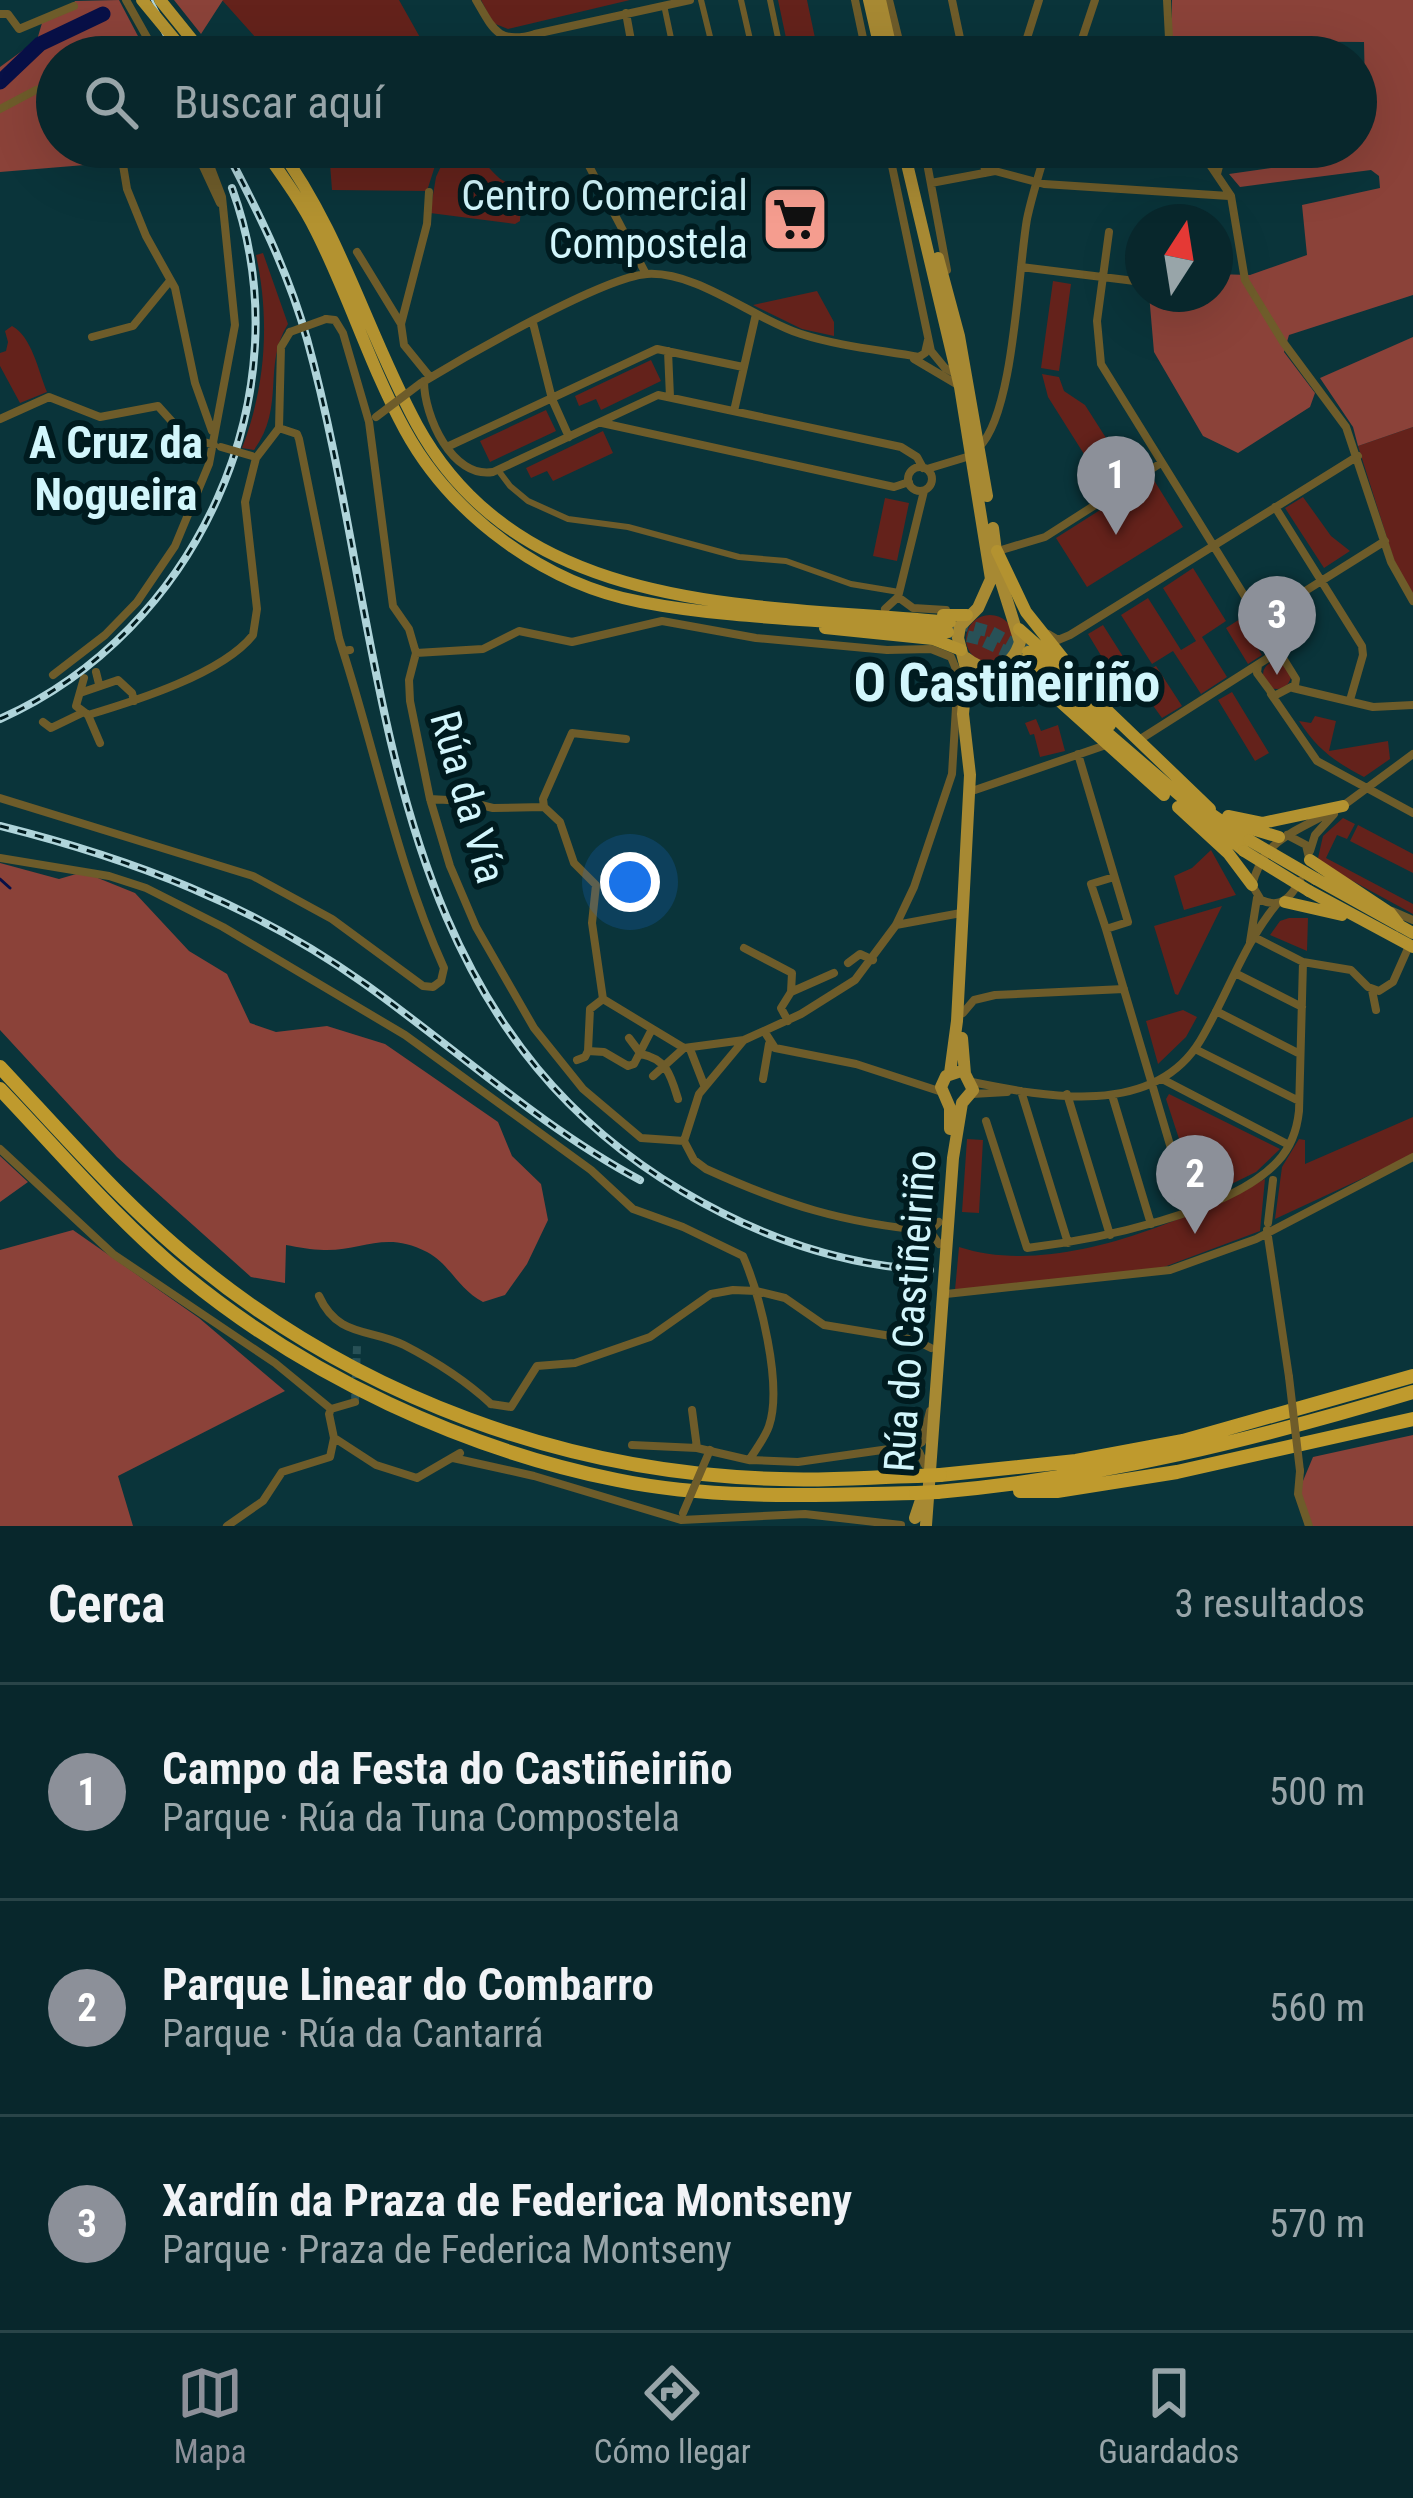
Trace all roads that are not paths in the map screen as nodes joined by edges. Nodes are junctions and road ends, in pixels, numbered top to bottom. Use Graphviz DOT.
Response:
graph roads {
  1 [pos="126,0"];
  2 [pos="142,0"];
  3 [pos="160,0"];
  4 [pos="476,0"];
  5 [pos="690,0"];
  6 [pos="701,0"];
  7 [pos="741,0"];
  8 [pos="770,0"];
  9 [pos="855,0"];
  10 [pos="869,0"];
  11 [pos="884,0"];
  12 [pos="952,0"];
  13 [pos="1039,0"];
  14 [pos="1094,0"];
  15 [pos="1167,0"];
  16 [pos="664,5"];
  17 [pos="74,7"];
  18 [pos="626,13"];
  19 [pos="0,14"];
  20 [pos="535,34"];
  21 [pos="146,36"];
  22 [pos="172,36"];
  23 [pos="189,36"];
  24 [pos="503,36"];
  25 [pos="527,36"];
  26 [pos="630,36"];
  27 [pos="671,36"];
  28 [pos="710,36"];
  29 [pos="749,36"];
  30 [pos="778,36"];
  31 [pos="863,36"];
  32 [pos="877,36"];
  33 [pos="889,36"];
  34 [pos="893,36"];
  35 [pos="960,36"];
  36 [pos="1028,36"];
  37 [pos="1083,36"];
  38 [pos="1169,36"];
  39 [pos="36,91"];
  40 [pos="0,109"];
  41 [pos="124,168"];
  42 [pos="204,168"];
  43 [pos="210,168"];
  44 [pos="275,168"];
  45 [pos="291,168"];
  46 [pos="590,168"];
  47 [pos="891,168"];
  48 [pos="920,168"];
  49 [pos="920,168"];
  50 [pos="925,168"];
  51 [pos="987,168"];
  52 [pos="989,168"];
  53 [pos="1041,168"];
  54 [pos="1212,168"];
  55 [pos="1219,168"];
  56 [pos="988,172"];
  57 [pos="1217,175"];
  58 [pos="1037,181"];
  59 [pos="931,183"];
  60 [pos="429,192"];
  61 [pos="1231,196"];
  62 [pos="224,209"];
  63 [pos="1109,232"];
  64 [pos="357,252"];
  65 [pos="1021,267"];
  66 [pos="646,274"];
  67 [pos="1103,277"];
  68 [pos="1125,280"];
  69 [pos="169,282"];
  70 [pos="756,314"];
  71 [pos="533,323"];
  72 [pos="401,324"];
  73 [pos="958,336"];
  74 [pos="92,337"];
  75 [pos="928,340"];
  76 [pos="668,351"];
  77 [pos="890,352"];
  78 [pos="377,358"];
  79 [pos="743,367"];
  80 [pos="425,381"];
  81 [pos="959,381"];
  82 [pos="670,398"];
  83 [pos="552,399"];
  84 [pos="734,411"];
  85 [pos="0,419"];
  86 [pos="372,420"];
  87 [pos="601,422"];
  88 [pos="280,428"];
  89 [pos="212,432"];
  90 [pos="569,436"];
  91 [pos="216,446"];
  92 [pos="449,446"];
  93 [pos="975,451"];
  94 [pos="1358,456"];
  95 [pos="254,457"];
  96 [pos="1161,463"];
  97 [pos="927,471"];
  98 [pos="495,472"];
  99 [pos="916,488"];
  100 [pos="1275,507"];
  101 [pos="1384,541"];
  102 [pos="1212,546"];
  103 [pos="997,551"];
  104 [pos="1321,581"];
  105 [pos="661,592"];
  106 [pos="898,594"];
  107 [pos="1016,595"];
  108 [pos="1413,601"];
  109 [pos="640,602"];
  110 [pos="885,610"];
  111 [pos="973,611"];
  112 [pos="1009,615"];
  113 [pos="1259,620"];
  114 [pos="1019,629"];
  115 [pos="1070,635"];
  116 [pos="416,653"];
  117 [pos="958,654"];
  118 [pos="1278,655"];
  119 [pos="1026,656"];
  120 [pos="1064,659"];
  121 [pos="997,667"];
  122 [pos="1254,669"];
  123 [pos="96,672"];
  124 [pos="53,675"];
  125 [pos="83,678"];
  126 [pos="99,685"];
  127 [pos="1298,686"];
  128 [pos="79,694"];
  129 [pos="1094,697"];
  130 [pos="1275,698"];
  131 [pos="1350,700"];
  132 [pos="134,701"];
  133 [pos="1413,704"];
  134 [pos="85,714"];
  135 [pos="43,722"];
  136 [pos="626,739"];
  137 [pos="1139,740"];
  138 [pos="100,743"];
  139 [pos="1106,745"];
  140 [pos="1078,754"];
  141 [pos="1413,754"];
  142 [pos="975,790"];
  143 [pos="1367,790"];
  144 [pos="0,798"];
  145 [pos="430,799"];
  146 [pos="1172,802"];
  147 [pos="1343,806"];
  148 [pos="544,807"];
  149 [pos="1413,813"];
  150 [pos="1225,825"];
  151 [pos="1283,836"];
  152 [pos="1310,856"];
  153 [pos="0,858"];
  154 [pos="1114,877"];
  155 [pos="1312,885"];
  156 [pos="1255,891"];
  157 [pos="969,897"];
  158 [pos="1281,903"];
  159 [pos="959,918"];
  160 [pos="1364,920"];
  161 [pos="896,925"];
  162 [pos="1106,929"];
  163 [pos="1410,934"];
  164 [pos="1253,940"];
  165 [pos="744,948"];
  166 [pos="967,953"];
  167 [pos="873,960"];
  168 [pos="1303,962"];
  169 [pos="848,963"];
  170 [pos="834,973"];
  171 [pos="1235,973"];
  172 [pos="965,987"];
  173 [pos="1124,989"];
  174 [pos="1372,990"];
  175 [pos="790,992"];
  176 [pos="603,999"];
  177 [pos="974,1000"];
  178 [pos="1302,1006"];
  179 [pos="1376,1010"];
  180 [pos="1216,1011"];
  181 [pos="963,1013"];
  182 [pos="788,1021"];
  183 [pos="652,1029"];
  184 [pos="764,1031"];
  185 [pos="629,1038"];
  186 [pos="744,1040"];
  187 [pos="769,1042"];
  188 [pos="687,1048"];
  189 [pos="1195,1049"];
  190 [pos="588,1051"];
  191 [pos="641,1054"];
  192 [pos="1300,1054"];
  193 [pos="577,1060"];
  194 [pos="664,1066"];
  195 [pos="0,1067"];
  196 [pos="653,1076"];
  197 [pos="763,1078"];
  198 [pos="1157,1082"];
  199 [pos="704,1085"];
  200 [pos="957,1087"];
  201 [pos="0,1089"];
  202 [pos="1021,1091"];
  203 [pos="1067,1094"];
  204 [pos="1112,1095"];
  205 [pos="678,1099"];
  206 [pos="1299,1101"];
  207 [pos="986,1121"];
  208 [pos="684,1141"];
  209 [pos="1289,1144"];
  210 [pos="0,1148"];
  211 [pos="1413,1157"];
  212 [pos="1275,1165"];
  213 [pos="1190,1210"];
  214 [pos="940,1222"];
  215 [pos="1151,1224"];
  216 [pos="930,1231"];
  217 [pos="1266,1234"];
  218 [pos="1110,1235"];
  219 [pos="1067,1243"];
  220 [pos="939,1244"];
  221 [pos="756,1291"];
  222 [pos="946,1294"];
  223 [pos="319,1296"];
  224 [pos="357,1334"];
  225 [pos="932,1336"];
  226 [pos="915,1340"];
  227 [pos="357,1346"];
  228 [pos="931,1348"];
  229 [pos="1413,1366"];
  230 [pos="1413,1376"];
  231 [pos="1413,1392"];
  232 [pos="355,1402"];
  233 [pos="332,1409"];
  234 [pos="692,1410"];
  235 [pos="929,1411"];
  236 [pos="1413,1420"];
  237 [pos="334,1438"];
  238 [pos="922,1442"];
  239 [pos="632,1445"];
  240 [pos="909,1447"];
  241 [pos="697,1448"];
  242 [pos="710,1450"];
  243 [pos="1124,1452"];
  244 [pos="749,1460"];
  245 [pos="922,1466"];
  246 [pos="940,1492"];
  247 [pos="681,1520"];
  248 [pos="907,1524"];
  249 [pos="227,1526"];
  250 [pos="1309,1526"];
  1 -- 21 [label="street"];
  2 -- 22 [label="highway, bridge"];
  3 -- 23 [label="highway, bridge"];
  4 -- 24 [label="street"];
  5 -- 16 [label="street"];
  6 -- 28 [label="street"];
  7 -- 29 [label="street"];
  8 -- 30 [label="street"];
  9 -- 31 [label="street"];
  10 -- 32 [label="main road"];
  11 -- 33 [label="main road"];
  11 -- 34 [label="street"];
  12 -- 35 [label="street"];
  13 -- 36 [label="street"];
  14 -- 37 [label="street"];
  15 -- 38 [label="street"];
  16 -- 18 [label="street"];
  16 -- 27 [label="street"];
  17 -- 19 [label="street"];
  18 -- 20 [label="street"];
  18 -- 26 [label="street"];
  20 -- 25 [label="street"];
  39 -- 40 [label="street"];
  41 -- 69 [label="street"];
  42 -- 62 [label="street"];
  43 -- 62 [label="street"];
  44 -- 78 [label="highway"];
  45 -- 78 [label="highway"];
  46 -- 66 [label="street"];
  47 -- 75 [label="street"];
  48 -- 73 [label="main road"];
  49 -- 81 [label="main road, Rúa do Castiñeiriño"];
  50 -- 59 [label="street"];
  51 -- 56 [label="street"];
  52 -- 56 [label="street"];
  53 -- 58 [label="street"];
  54 -- 57 [label="street"];
  55 -- 57 [label="street"];
  56 -- 58 [label="street"];
  56 -- 59 [label="street"];
  57 -- 61 [label="street"];
  58 -- 61 [label="street"];
  58 -- 65 [label="street"];
  59 -- 73 [label="street"];
  60 -- 72 [label="street"];
  61 -- 94 [label="street"];
  62 -- 89 [label="street"];
  63 -- 67 [label="street"];
  64 -- 72 [label="street"];
  65 -- 67 [label="street"];
  65 -- 93 [label="street"];
  66 -- 70 [label="street"];
  66 -- 71 [label="street"];
  67 -- 68 [label="street"];
  67 -- 96 [label="street"];
  69 -- 74 [label="street"];
  69 -- 89 [label="street"];
  70 -- 77 [label="street"];
  70 -- 79 [label="street"];
  71 -- 80 [label="street"];
  71 -- 83 [label="street"];
  72 -- 80 [label="street"];
  73 -- 93 [label="main road"];
  75 -- 77 [label="street"];
  75 -- 81 [label="street"];
  76 -- 79 [label="street"];
  76 -- 82 [label="street"];
  76 -- 83 [label="street"];
  77 -- 81 [label="street"];
  78 -- 105 [label="highway"];
  78 -- 109 [label="highway"];
  79 -- 84 [label="street"];
  80 -- 86 [label="street, bridge"];
  80 -- 92 [label="street"];
  81 -- 93 [label="main road, Rúa do Castiñeiriño"];
  82 -- 84 [label="street"];
  82 -- 87 [label="street"];
  83 -- 90 [label="street"];
  83 -- 92 [label="street"];
  84 -- 97 [label="street"];
  85 -- 91 [label="street"];
  86 -- 88 [label="street, Rúa da Vía, bridge"];
  86 -- 116 [label="street, Rúa da Vía"];
  87 -- 90 [label="street"];
  87 -- 99 [label="street"];
  88 -- 95 [label="street"];
  88 -- 144 [label="street"];
  89 -- 91 [label="street"];
  90 -- 98 [label="street"];
  91 -- 95 [label="street, bridge"];
  91 -- 124 [label="street"];
  92 -- 98 [label="street"];
  93 -- 97 [label="street"];
  93 -- 103 [label="main road, Rúa do Castiñeiriño"];
  93 -- 111 [label="main road, Rúa do Castiñeiriño"];
  94 -- 100 [label="street"];
  94 -- 101 [label="street"];
  95 -- 132 [label="street"];
  96 -- 102 [label="street"];
  96 -- 103 [label="street"];
  97 -- 99 [label="street"];
  97 -- 99 [label="street"];
  98 -- 106 [label="street"];
  99 -- 106 [label="street"];
  100 -- 102 [label="street"];
  100 -- 104 [label="street"];
  101 -- 104 [label="street"];
  101 -- 108 [label="street"];
  102 -- 113 [label="street"];
  102 -- 115 [label="street"];
  103 -- 107 [label="highway"];
  103 -- 112 [label="main road, Rúa do Castiñeiriño"];
  104 -- 113 [label="street"];
  104 -- 131 [label="street"];
  105 -- 109 [label="highway"];
  105 -- 110 [label="highway"];
  106 -- 110 [label="street"];
  106 -- 111 [label="street"];
  107 -- 115 [label="street"];
  107 -- 120 [label="highway"];
  109 -- 117 [label="highway"];
  110 -- 111 [label="highway"];
  111 -- 112 [label="main road"];
  111 -- 117 [label="main road, Rúa do Castiñeiriño"];
  112 -- 114 [label="main road, Rúa do Castiñeiriño"];
  113 -- 118 [label="street"];
  114 -- 121 [label="main road, Rúa do Castiñeiriño"];
  114 -- 129 [label="highway"];
  115 -- 120 [label="street"];
  116 -- 117 [label="street"];
  116 -- 145 [label="street, Rúa da Vía"];
  117 -- 121 [label="main road"];
  117 -- 159 [label="main road, Rúa do Castiñeiriño"];
  117 -- 161 [label="street, Rúa do Castiñeiriño"];
  118 -- 122 [label="street"];
  118 -- 127 [label="street"];
  119 -- 150 [label="highway"];
  120 -- 129 [label="highway"];
  121 -- 139 [label="highway"];
  121 -- 142 [label="main road, Rúa do Castiñeiriño"];
  122 -- 130 [label="street"];
  122 -- 137 [label="street"];
  123 -- 126 [label="street"];
  125 -- 128 [label="street"];
  126 -- 128 [label="street"];
  126 -- 132 [label="street"];
  127 -- 130 [label="street"];
  127 -- 131 [label="street"];
  128 -- 134 [label="street"];
  129 -- 137 [label="highway"];
  130 -- 143 [label="street"];
  131 -- 133 [label="street"];
  132 -- 134 [label="street"];
  134 -- 135 [label="street"];
  134 -- 138 [label="street"];
  136 -- 148 [label="street"];
  137 -- 150 [label="highway"];
  139 -- 140 [label="street"];
  139 -- 146 [label="highway"];
  140 -- 142 [label="street"];
  140 -- 154 [label="street"];
  141 -- 143 [label="street"];
  142 -- 157 [label="main road, Rúa do Castiñeiriño"];
  143 -- 147 [label="street"];
  143 -- 149 [label="street"];
  145 -- 148 [label="street"];
  145 -- 208 [label="street, Rúa da Vía"];
  146 -- 150 [label="highway"];
  146 -- 156 [label="highway"];
  147 -- 150 [label="highway"];
  147 -- 151 [label="street"];
  147 -- 152 [label="street"];
  148 -- 176 [label="street"];
  150 -- 151 [label="highway"];
  150 -- 155 [label="highway, bridge"];
  151 -- 152 [label="street"];
  151 -- 156 [label="street"];
  152 -- 158 [label="street"];
  152 -- 163 [label="highway"];
  153 -- 221 [label="street"];
  154 -- 162 [label="street"];
  154 -- 162 [label="street"];
  155 -- 160 [label="highway"];
  155 -- 163 [label="highway"];
  156 -- 158 [label="street"];
  156 -- 164 [label="street"];
  157 -- 159 [label="main road"];
  157 -- 166 [label="main road, Rúa do Castiñeiriño"];
  158 -- 160 [label="highway"];
  158 -- 164 [label="street"];
  159 -- 161 [label="street"];
  159 -- 166 [label="main road"];
  159 -- 200 [label="main road, Rúa do Castiñeiriño"];
  160 -- 163 [label="highway"];
  161 -- 167 [label="street, Rúa do Castiñeiriño"];
  162 -- 173 [label="street"];
  163 -- 174 [label="street"];
  164 -- 168 [label="street"];
  164 -- 171 [label="street"];
  165 -- 175 [label="street"];
  166 -- 172 [label="main road, Rúa do Castiñeiriño"];
  167 -- 169 [label="street"];
  167 -- 182 [label="street, Rúa do Castiñeiriño"];
  168 -- 174 [label="street"];
  168 -- 178 [label="street"];
  170 -- 175 [label="street"];
  171 -- 178 [label="street"];
  171 -- 180 [label="street"];
  172 -- 177 [label="street"];
  172 -- 181 [label="main road, Rúa do Castiñeiriño"];
  173 -- 177 [label="street"];
  173 -- 198 [label="street"];
  174 -- 179 [label="street"];
  175 -- 182 [label="street"];
  176 -- 183 [label="street"];
  176 -- 190 [label="street"];
  177 -- 181 [label="street"];
  178 -- 192 [label="street"];
  180 -- 189 [label="street"];
  180 -- 192 [label="street"];
  181 -- 200 [label="main road, Rúa do Castiñeiriño"];
  182 -- 184 [label="street, Rúa do Castiñeiriño"];
  183 -- 188 [label="street"];
  183 -- 191 [label="street"];
  184 -- 186 [label="street, Rúa do Castiñeiriño"];
  184 -- 187 [label="street"];
  185 -- 191 [label="street"];
  186 -- 188 [label="street"];
  186 -- 199 [label="street"];
  187 -- 197 [label="street"];
  187 -- 200 [label="street"];
  188 -- 194 [label="street"];
  188 -- 199 [label="street"];
  189 -- 198 [label="street"];
  189 -- 206 [label="street"];
  190 -- 191 [label="street"];
  190 -- 193 [label="street"];
  191 -- 194 [label="street"];
  192 -- 206 [label="street"];
  194 -- 196 [label="street"];
  194 -- 205 [label="street"];
  195 -- 245 [label="highway"];
  198 -- 204 [label="street"];
  198 -- 209 [label="street"];
  198 -- 213 [label="street"];
  199 -- 208 [label="street"];
  200 -- 202 [label="street"];
  200 -- 222 [label="main road, Rúa do Castiñeiriño"];
  200 -- 235 [label="main road, Rúa do Castiñeiriño"];
  201 -- 246 [label="highway, bridge"];
  202 -- 203 [label="street"];
  202 -- 219 [label="street"];
  203 -- 204 [label="street"];
  203 -- 218 [label="street"];
  204 -- 215 [label="street"];
  206 -- 209 [label="street"];
  207 -- 219 [label="street"];
  208 -- 216 [label="street"];
  209 -- 212 [label="street"];
  210 -- 233 [label="street"];
  211 -- 217 [label="street"];
  212 -- 213 [label="street"];
  212 -- 217 [label="street, bridge"];
  213 -- 215 [label="street"];
  214 -- 216 [label="street"];
  215 -- 218 [label="street"];
  216 -- 220 [label="street"];
  217 -- 222 [label="street"];
  217 -- 250 [label="street, bridge"];
  218 -- 219 [label="street"];
  221 -- 224 [label="street"];
  221 -- 226 [label="street"];
  221 -- 244 [label="street"];
  222 -- 248 [label="main road, Rúa do Castiñeiriño"];
  223 -- 224 [label="street"];
  224 -- 227 [label="street"];
  225 -- 226 [label="street"];
  226 -- 228 [label="street"];
  229 -- 243 [label="highway"];
  230 -- 243 [label="highway"];
  231 -- 246 [label="highway"];
  232 -- 233 [label="street"];
  233 -- 237 [label="street"];
  234 -- 241 [label="street"];
  235 -- 238 [label="street"];
  235 -- 245 [label="main road, Rúa do Castiñeiriño"];
  236 -- 246 [label="highway"];
  237 -- 247 [label="street"];
  237 -- 249 [label="street"];
  238 -- 240 [label="street"];
  238 -- 245 [label="street"];
  239 -- 241 [label="street"];
  240 -- 244 [label="street"];
  240 -- 245 [label="street"];
  241 -- 242 [label="street"];
  242 -- 244 [label="street"];
  242 -- 247 [label="street, bridge"];
  243 -- 245 [label="highway, bridge"];
  245 -- 248 [label="main road, Rúa do Castiñeiriño"];
  247 -- 248 [label="street"];
}
